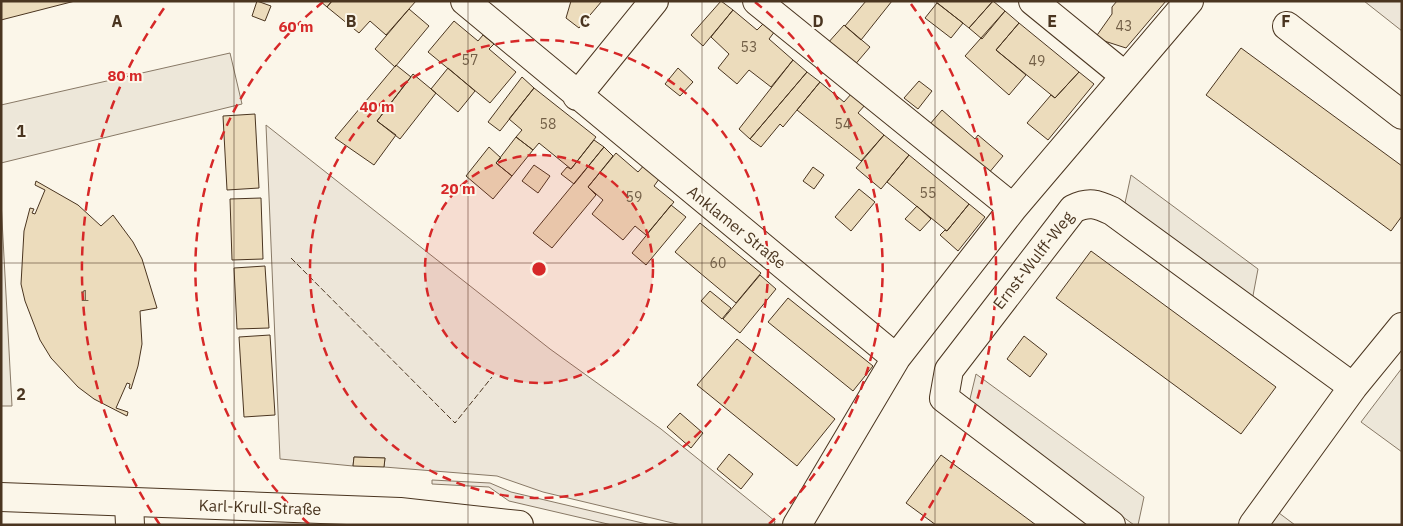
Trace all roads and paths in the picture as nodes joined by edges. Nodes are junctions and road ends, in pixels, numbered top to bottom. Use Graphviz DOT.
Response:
graph roads {
  1 [pos="465,1"];
  2 [pos="654,1"];
  3 [pos="757,1"];
  4 [pos="1034,1"];
  5 [pos="1189,1"];
  6 [pos="1287,26"];
  7 [pos="1125,76"];
  8 [pos="578,96"];
  9 [pos="1402,115"];
  10 [pos="1013,208"];
  11 [pos="1402,327"];
  12 [pos="896,358"];
  13 [pos="1353,387"];
  14 [pos="1,497"];
  15 [pos="129,514"];
  16 [pos="519,525"];
  17 [pos="797,525"];
  18 [pos="1111,525"];
  19 [pos="1253,525"];
  1 -- 8 [label="street, Anklamer Straße"];
  2 -- 8 [label="street"];
  3 -- 10 [label="street"];
  4 -- 7 [label="street"];
  5 -- 7 [label="street"];
  6 -- 9 [label="street"];
  7 -- 10 [label="street"];
  8 -- 12 [label="street, Anklamer Straße"];
  10 -- 12 [label="street"];
  11 -- 13 [label="street"];
  12 -- 17 [label="street"];
  13 -- 18 [label="street, Ernst-Wulff-Weg"];
  13 -- 19 [label="street"];
  14 -- 15 [label="street, Karl-Krull-Straße"];
  15 -- 16 [label="street, Karl-Krull-Straße"];
}
